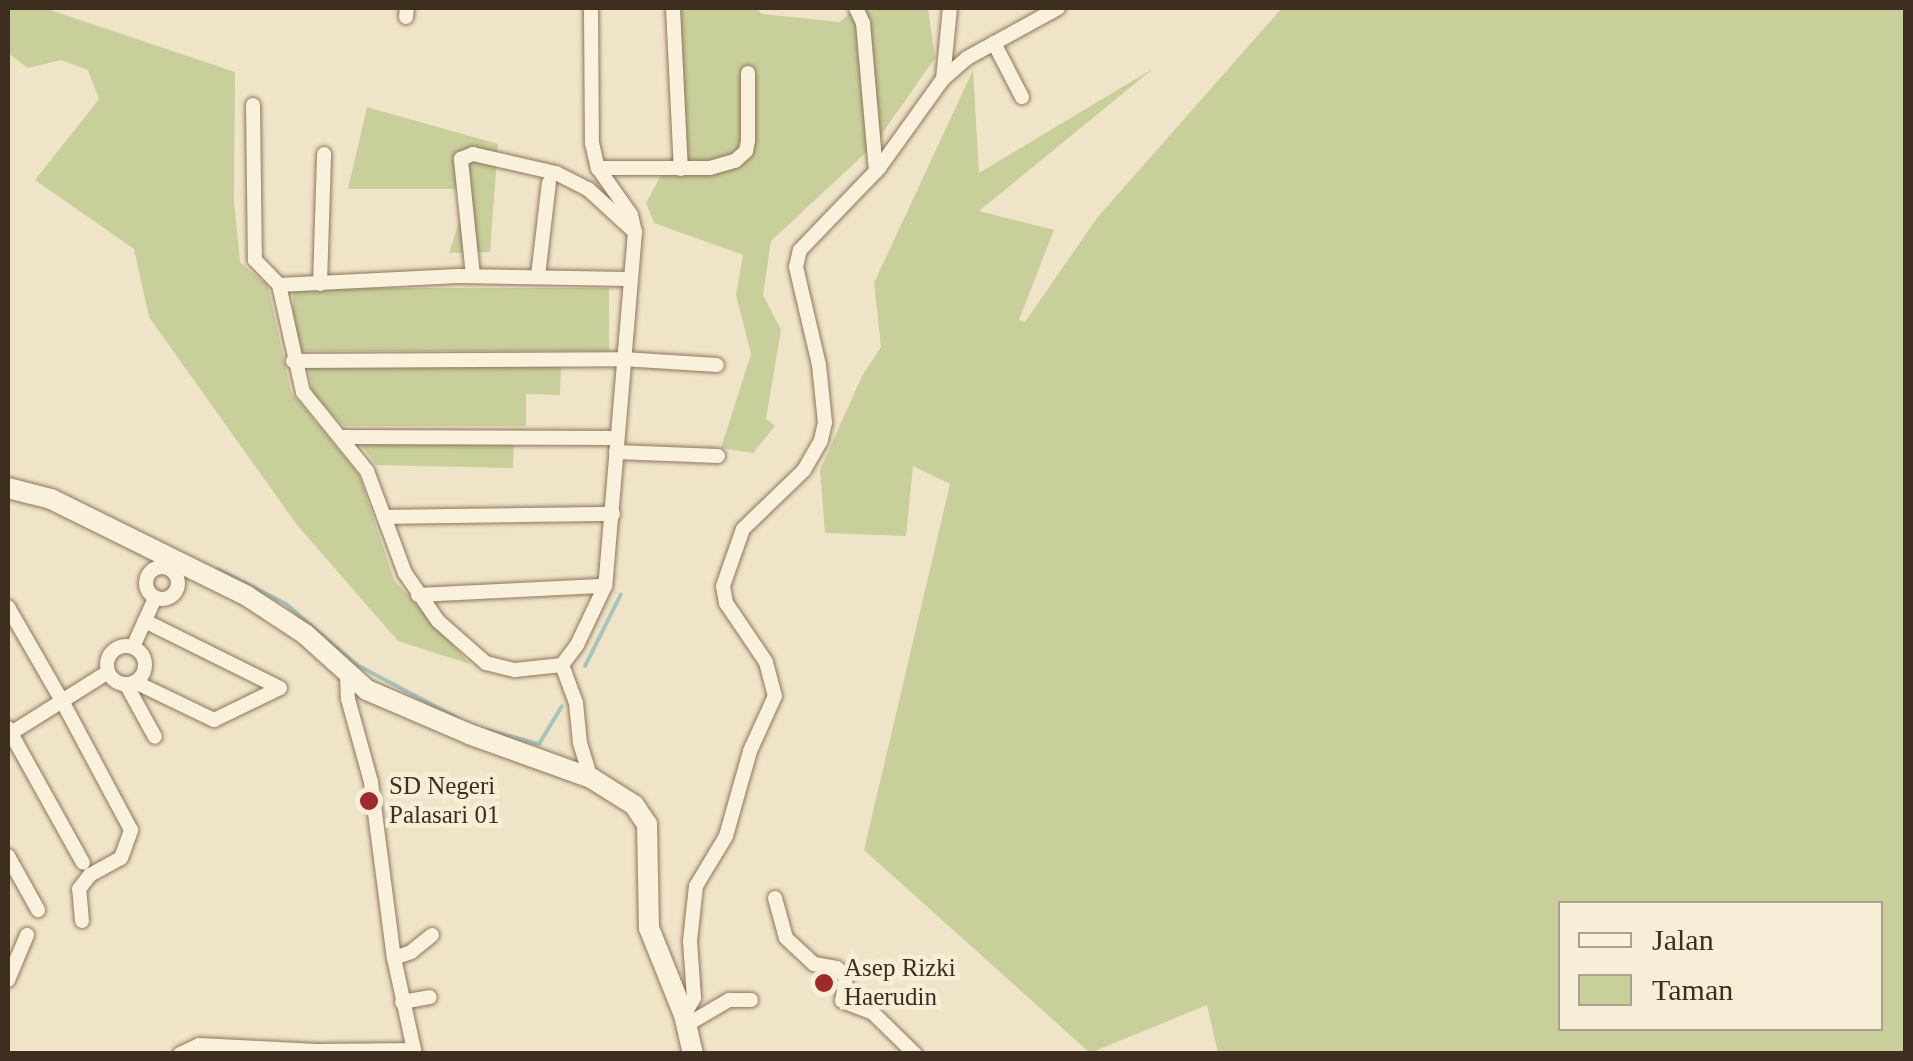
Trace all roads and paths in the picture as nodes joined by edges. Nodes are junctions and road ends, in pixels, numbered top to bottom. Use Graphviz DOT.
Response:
graph roads {
  1 [pos="591,8"];
  2 [pos="674,8"];
  3 [pos="856,8"];
  4 [pos="950,8"];
  5 [pos="1058,8"];
  6 [pos="994,43"];
  7 [pos="748,72"];
  8 [pos="943,78"];
  9 [pos="1022,97"];
  10 [pos="253,105"];
  11 [pos="324,154"];
  12 [pos="598,168"];
  13 [pos="681,169"];
  14 [pos="876,171"];
  15 [pos="549,183"];
  16 [pos="636,232"];
  17 [pos="472,276"];
  18 [pos="538,276"];
  19 [pos="629,279"];
  20 [pos="320,284"];
  21 [pos="279,285"];
  22 [pos="623,360"];
  23 [pos="294,361"];
  24 [pos="717,364"];
  25 [pos="341,437"];
  26 [pos="616,445"];
  27 [pos="718,456"];
  28 [pos="8,488"];
  29 [pos="613,514"];
  30 [pos="384,517"];
  31 [pos="173,566"];
  32 [pos="606,586"];
  33 [pos="418,595"];
  34 [pos="155,598"];
  35 [pos="8,608"];
  36 [pos="145,621"];
  37 [pos="134,647"];
  38 [pos="562,664"];
  39 [pos="108,672"];
  40 [pos="347,674"];
  41 [pos="130,683"];
  42 [pos="62,701"];
  43 [pos="8,732"];
  44 [pos="155,737"];
  45 [pos="591,778"];
  46 [pos="8,856"];
  47 [pos="83,863"];
  48 [pos="775,898"];
  49 [pos="38,910"];
  50 [pos="82,922"];
  51 [pos="26,935"];
  52 [pos="432,935"];
  53 [pos="394,958"];
  54 [pos="8,980"];
  55 [pos="430,997"];
  56 [pos="752,1000"];
  57 [pos="402,1002"];
  58 [pos="686,1020"];
  59 [pos="414,1052"];
  60 [pos="180,1054"];
  61 [pos="693,1054"];
  62 [pos="916,1054"];
  1 -- 12 [label="street"];
  2 -- 13 [label="street"];
  3 -- 14 [label="street"];
  4 -- 8 [label="street"];
  5 -- 6 [label="street"];
  6 -- 8 [label="street"];
  6 -- 9 [label="street"];
  7 -- 13 [label="street"];
  8 -- 14 [label="street"];
  10 -- 21 [label="street"];
  11 -- 20 [label="street"];
  12 -- 13 [label="street"];
  12 -- 16 [label="street"];
  14 -- 58 [label="street"];
  15 -- 18 [label="street"];
  16 -- 17 [label="street"];
  16 -- 19 [label="street"];
  17 -- 18 [label="street"];
  17 -- 20 [label="street"];
  18 -- 19 [label="street"];
  19 -- 22 [label="street"];
  20 -- 21 [label="street"];
  21 -- 23 [label="street"];
  22 -- 23 [label="street"];
  22 -- 24 [label="street"];
  22 -- 26 [label="street"];
  23 -- 25 [label="street"];
  25 -- 26 [label="street"];
  25 -- 30 [label="street"];
  26 -- 27 [label="street"];
  26 -- 29 [label="street"];
  28 -- 31 [label="main road"];
  29 -- 30 [label="street"];
  29 -- 32 [label="street"];
  30 -- 33 [label="street"];
  31 -- 34 [label="street"];
  31 -- 34 [label="street"];
  31 -- 40 [label="main road"];
  32 -- 33 [label="street"];
  32 -- 38 [label="street"];
  33 -- 38 [label="street"];
  34 -- 36 [label="street"];
  35 -- 42 [label="street"];
  36 -- 37 [label="street"];
  36 -- 41 [label="street"];
  37 -- 39 [label="street"];
  37 -- 41 [label="street"];
  38 -- 45 [label="street"];
  39 -- 41 [label="street"];
  39 -- 42 [label="street"];
  40 -- 45 [label="main road"];
  40 -- 53 [label="street"];
  41 -- 44 [label="street"];
  42 -- 43 [label="street"];
  42 -- 50 [label="street"];
  43 -- 47 [label="street"];
  45 -- 58 [label="main road"];
  46 -- 49 [label="street"];
  48 -- 62 [label="street"];
  51 -- 54 [label="street"];
  52 -- 53 [label="street"];
  53 -- 57 [label="street"];
  55 -- 57 [label="street"];
  56 -- 58 [label="street"];
  57 -- 59 [label="street"];
  58 -- 61 [label="main road"];
  59 -- 60 [label="street"];
}
